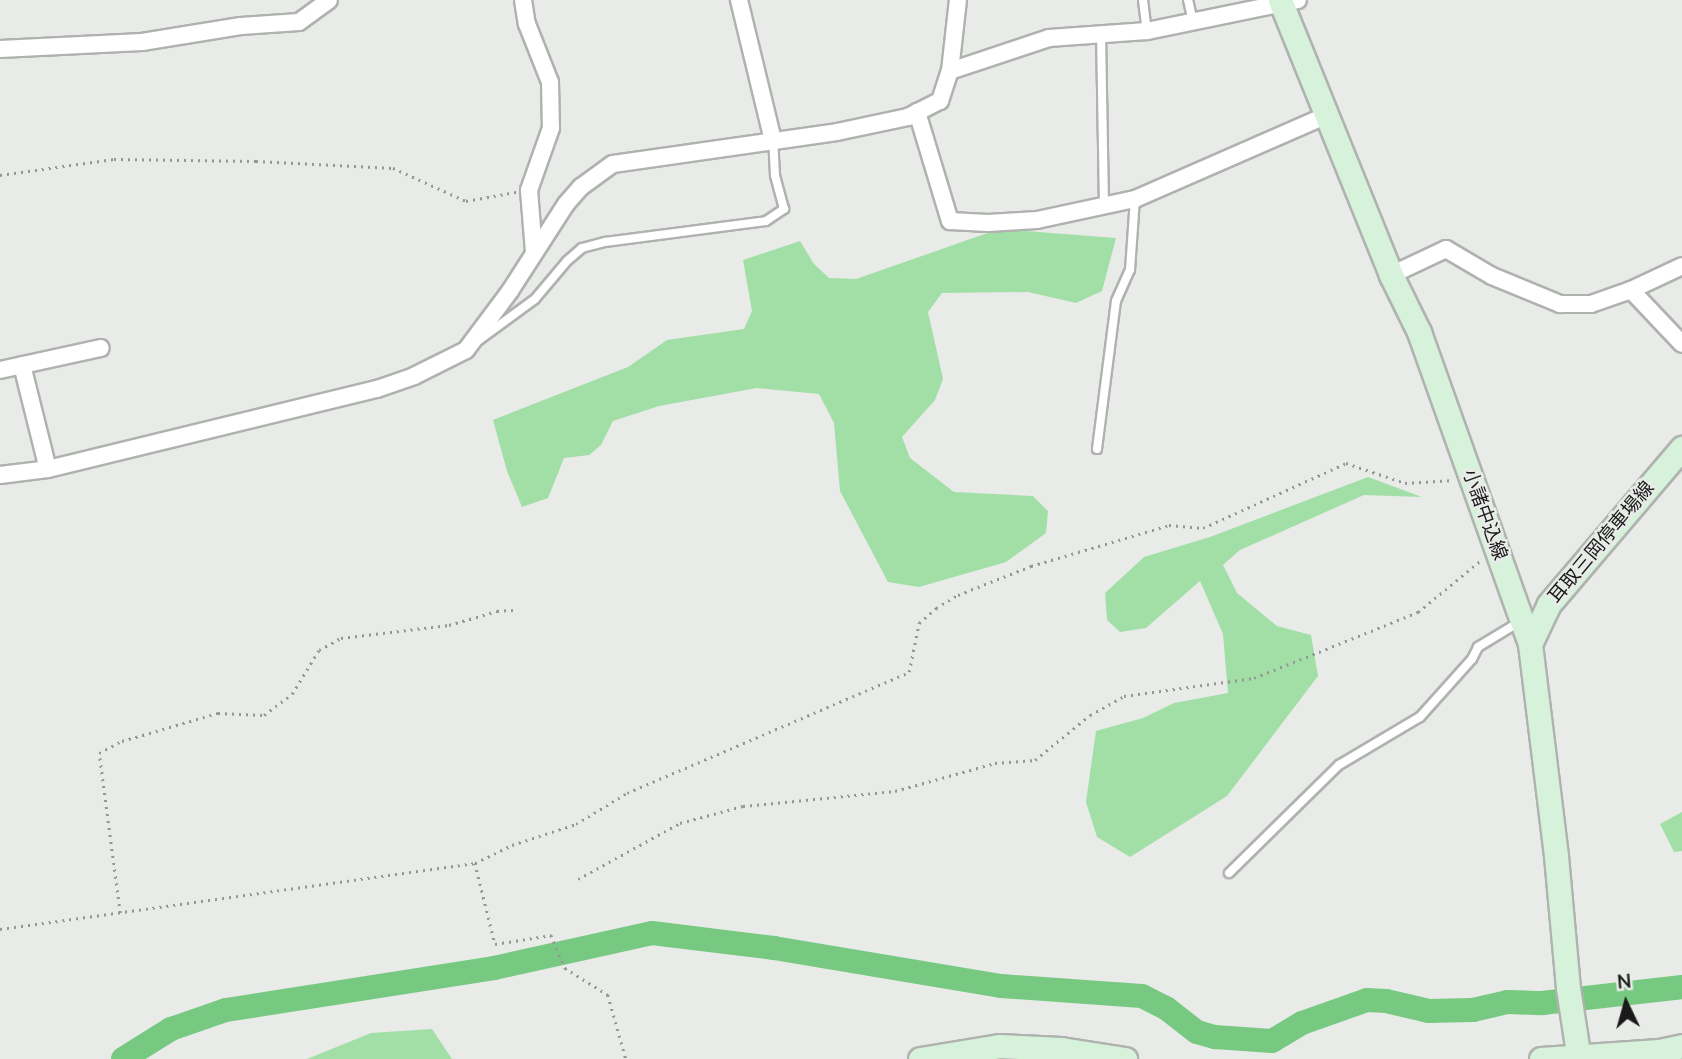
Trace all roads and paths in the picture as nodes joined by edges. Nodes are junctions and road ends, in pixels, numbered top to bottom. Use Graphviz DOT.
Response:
graph roads {
  1 [pos="329,0"];
  2 [pos="523,0"];
  3 [pos="739,0"];
  4 [pos="958,0"];
  5 [pos="1143,0"];
  6 [pos="1188,0"];
  7 [pos="1286,1"];
  8 [pos="1193,22"];
  9 [pos="1147,30"];
  10 [pos="1101,33"];
  11 [pos="0,49"];
  12 [pos="950,71"];
  13 [pos="916,112"];
  14 [pos="1325,116"];
  15 [pos="773,141"];
  16 [pos="0,175"];
  17 [pos="529,190"];
  18 [pos="1135,199"];
  19 [pos="1104,208"];
  20 [pos="534,253"];
  21 [pos="1682,266"];
  22 [pos="1391,275"];
  23 [pos="1631,290"];
  24 [pos="1682,344"];
  25 [pos="101,348"];
  26 [pos="466,350"];
  27 [pos="22,365"];
  28 [pos="0,370"];
  29 [pos="1682,448"];
  30 [pos="1097,449"];
  31 [pos="48,468"];
  32 [pos="0,475"];
  33 [pos="1471,479"];
  34 [pos="1497,549"];
  35 [pos="513,610"];
  36 [pos="1522,620"];
  37 [pos="1530,644"];
  38 [pos="475,863"];
  39 [pos="1229,873"];
  40 [pos="578,879"];
  41 [pos="120,913"];
  42 [pos="0,929"];
  43 [pos="1682,1046"];
  44 [pos="1579,1057"];
  45 [pos="626,1059"];
  46 [pos="920,1059"];
  47 [pos="1125,1059"];
  48 [pos="1541,1059"];
  1 -- 11 [label="street"];
  2 -- 17 [label="street"];
  3 -- 15 [label="street"];
  4 -- 12 [label="street"];
  5 -- 9 [label="lane"];
  6 -- 8 [label="lane"];
  7 -- 8 [label="street"];
  7 -- 14 [label="main road, 小諸中込線"];
  8 -- 9 [label="street"];
  9 -- 10 [label="street"];
  10 -- 12 [label="street"];
  10 -- 19 [label="lane"];
  12 -- 13 [label="street"];
  13 -- 15 [label="street"];
  13 -- 19 [label="street"];
  14 -- 18 [label="street"];
  14 -- 22 [label="main road, 小諸中込線"];
  15 -- 20 [label="street"];
  15 -- 26 [label="lane"];
  16 -- 17 [label="path"];
  17 -- 20 [label="street"];
  18 -- 19 [label="street"];
  18 -- 30 [label="lane"];
  20 -- 26 [label="street"];
  21 -- 23 [label="street"];
  22 -- 23 [label="street"];
  22 -- 33 [label="main road, 小諸中込線"];
  23 -- 24 [label="street"];
  25 -- 27 [label="street"];
  26 -- 31 [label="street"];
  27 -- 28 [label="street"];
  27 -- 31 [label="street"];
  29 -- 37 [label="main road, 耳取三岡停車場線"];
  31 -- 32 [label="street"];
  33 -- 34 [label="main road, 小諸中込線"];
  33 -- 38 [label="path"];
  34 -- 36 [label="main road, 小諸中込線"];
  34 -- 40 [label="path"];
  35 -- 41 [label="path"];
  36 -- 37 [label="main road, 小諸中込線"];
  36 -- 39 [label="lane"];
  37 -- 44 [label="main road, 小諸中込線"];
  38 -- 41 [label="path"];
  38 -- 45 [label="path"];
  41 -- 42 [label="path"];
  43 -- 44 [label="main road"];
  44 -- 48 [label="main road"];
  46 -- 47 [label="main road"];
}
